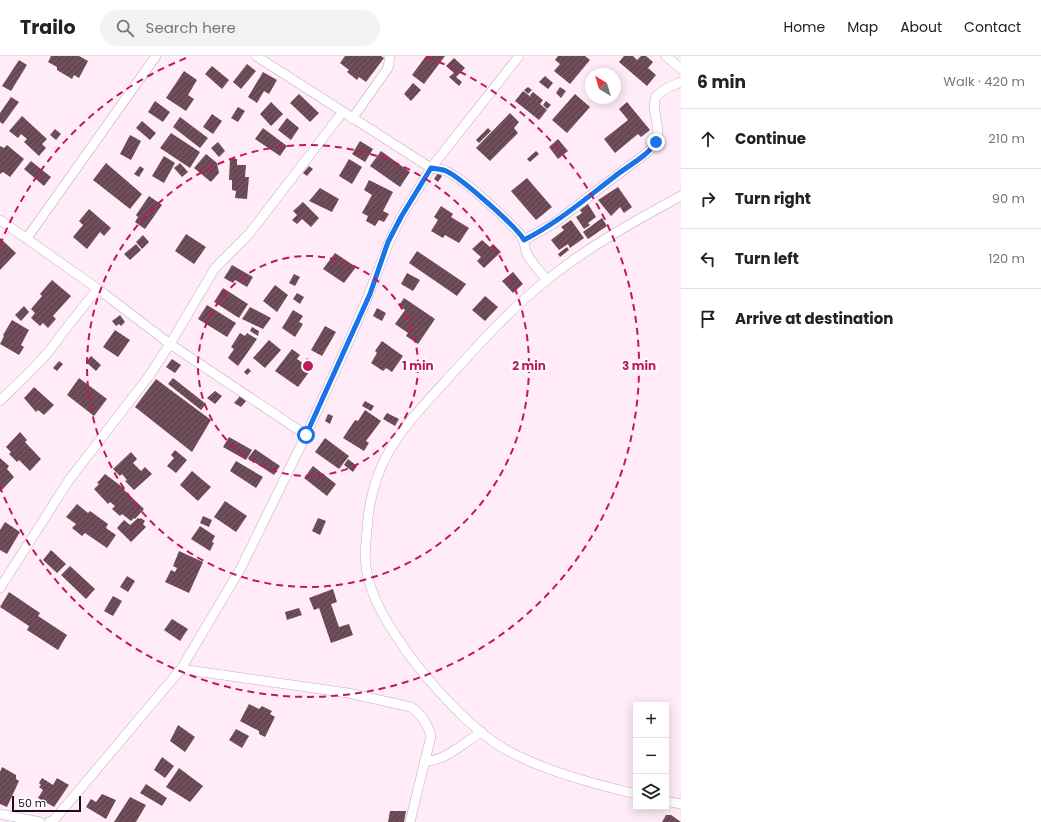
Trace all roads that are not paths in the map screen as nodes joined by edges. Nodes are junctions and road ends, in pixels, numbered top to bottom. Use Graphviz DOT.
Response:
graph roads {
  1 [pos="156,56"];
  2 [pos="256,56"];
  3 [pos="390,56"];
  4 [pos="519,56"];
  5 [pos="666,56"];
  6 [pos="681,70"];
  7 [pos="681,82"];
  8 [pos="342,113"];
  9 [pos="352,118"];
  10 [pos="431,168"];
  11 [pos="681,196"];
  12 [pos="0,220"];
  13 [pos="26,238"];
  14 [pos="524,240"];
  15 [pos="547,280"];
  16 [pos="98,288"];
  17 [pos="170,344"];
  18 [pos="0,401"];
  19 [pos="306,435"];
  20 [pos="0,588"];
  21 [pos="181,669"];
  22 [pos="482,732"];
  23 [pos="424,762"];
  24 [pos="633,793"];
  25 [pos="669,802"];
  26 [pos="681,804"];
  27 [pos="0,814"];
  28 [pos="40,822"];
  29 [pos="49,822"];
  30 [pos="410,822"];
  1 -- 13 [label="street"];
  2 -- 8 [label="street"];
  3 -- 9 [label="street"];
  4 -- 10 [label="street"];
  5 -- 6 [label="street"];
  7 -- 14 [label="street"];
  8 -- 9 [label="street"];
  8 -- 17 [label="street"];
  9 -- 10 [label="street"];
  10 -- 14 [label="street"];
  10 -- 19 [label="street"];
  11 -- 15 [label="street"];
  12 -- 13 [label="street"];
  13 -- 16 [label="street"];
  14 -- 15 [label="street"];
  15 -- 22 [label="street"];
  16 -- 17 [label="street"];
  16 -- 18 [label="street"];
  17 -- 19 [label="street"];
  17 -- 20 [label="street"];
  19 -- 21 [label="street"];
  21 -- 23 [label="street"];
  21 -- 29 [label="street"];
  22 -- 23 [label="street"];
  22 -- 24 [label="street"];
  23 -- 30 [label="street"];
  25 -- 26 [label="street"];
  27 -- 28 [label="street"];
}
